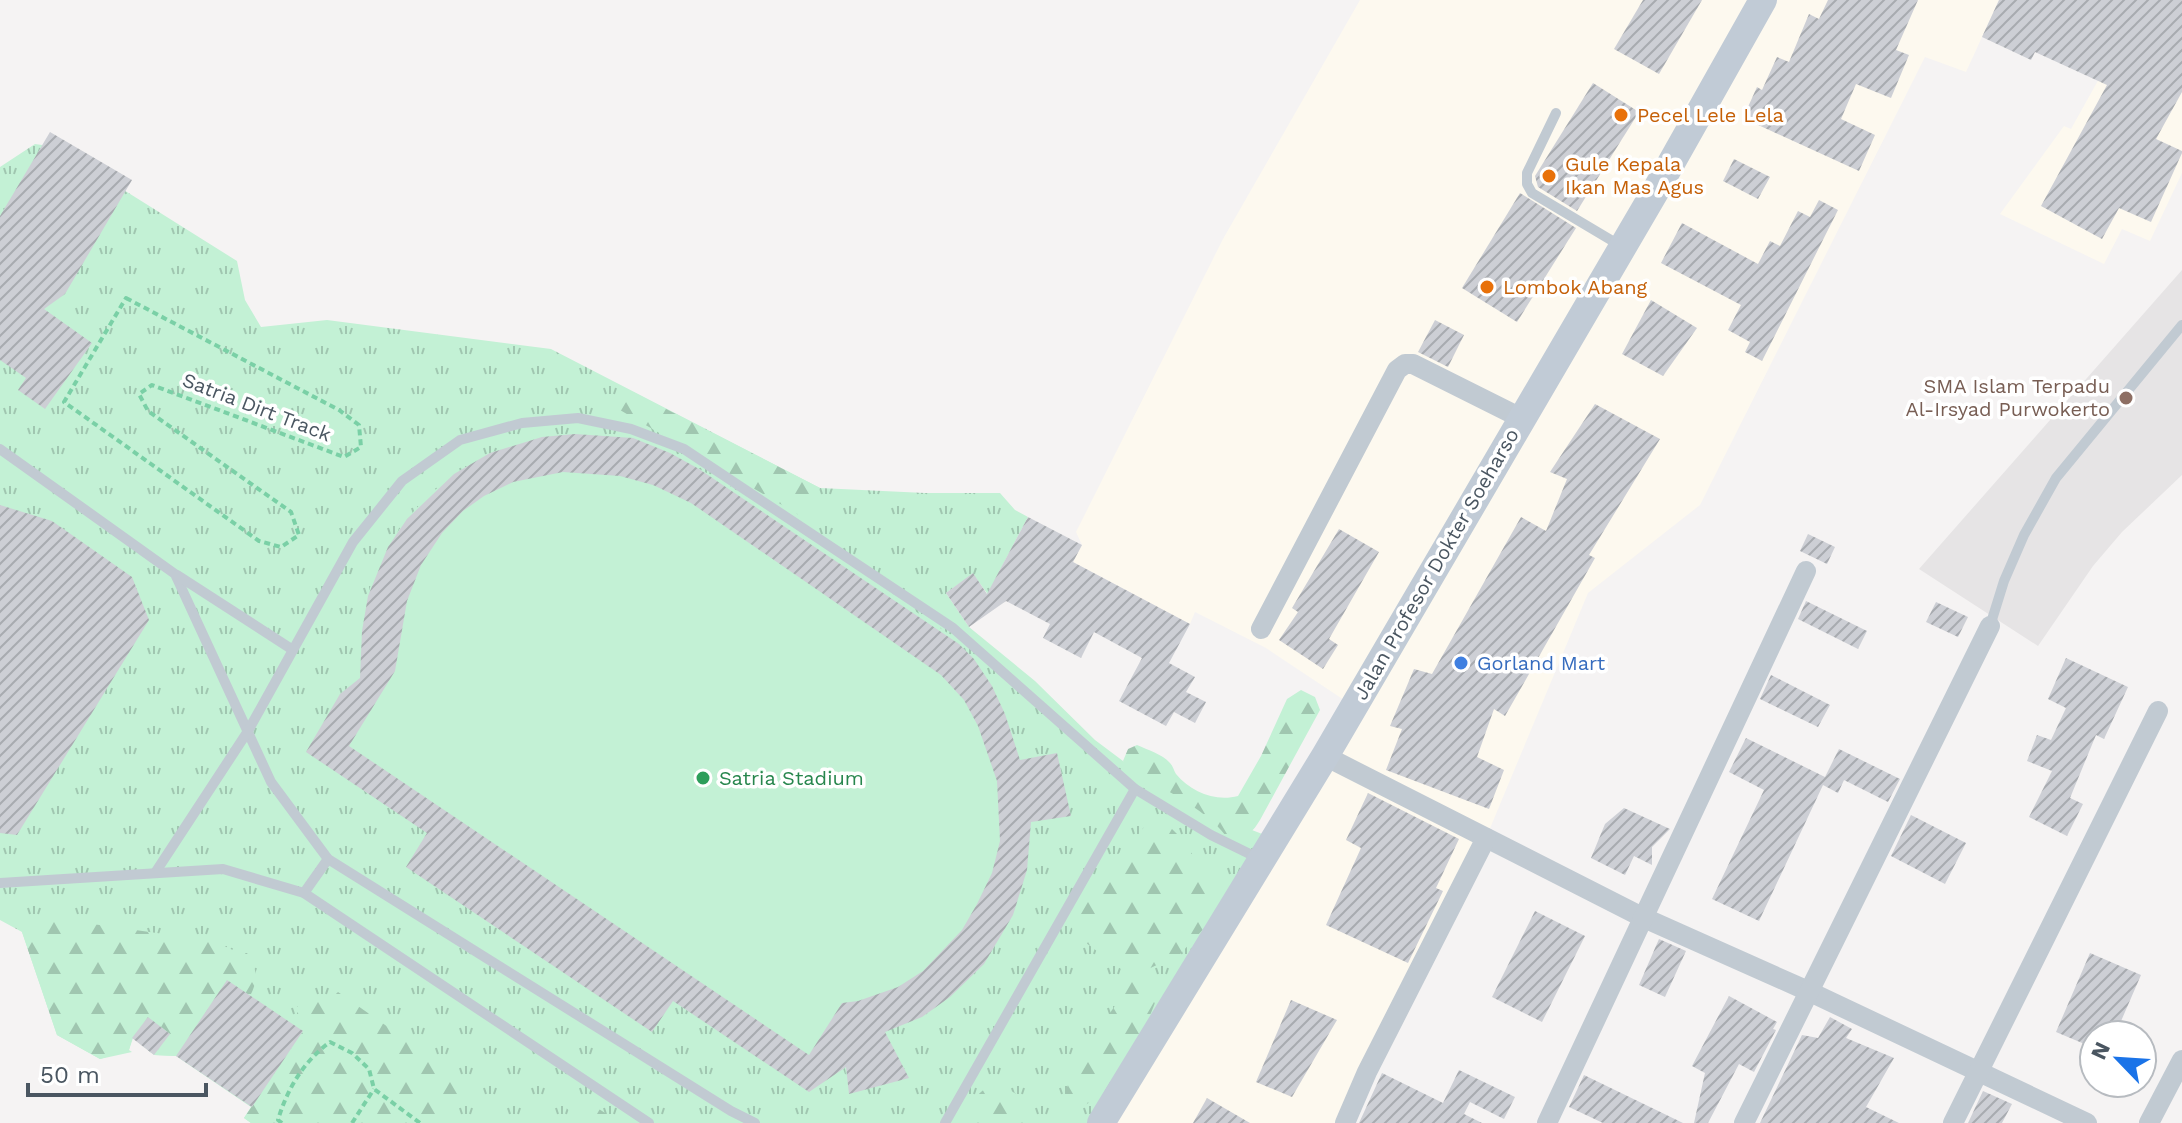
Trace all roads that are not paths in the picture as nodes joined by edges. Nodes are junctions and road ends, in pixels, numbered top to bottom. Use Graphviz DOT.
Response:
graph roads {
  1 [pos="1763,0"];
  2 [pos="1556,113"];
  3 [pos="1622,247"];
  4 [pos="2182,325"];
  5 [pos="1521,418"];
  6 [pos="0,449"];
  7 [pos="1806,571"];
  8 [pos="175,574"];
  9 [pos="1990,626"];
  10 [pos="1261,629"];
  11 [pos="293,650"];
  12 [pos="2158,711"];
  13 [pos="248,731"];
  14 [pos="1325,756"];
  15 [pos="1135,789"];
  16 [pos="1486,838"];
  17 [pos="328,859"];
  18 [pos="1260,859"];
  19 [pos="155,873"];
  20 [pos="0,883"];
  21 [pos="304,893"];
  22 [pos="1642,917"];
  23 [pos="1808,991"];
  24 [pos="2182,1060"];
  25 [pos="1978,1071"];
  26 [pos="649,1123"];
  27 [pos="755,1123"];
  28 [pos="945,1123"];
  29 [pos="1101,1123"];
  30 [pos="1345,1123"];
  31 [pos="1547,1123"];
  32 [pos="1744,1123"];
  33 [pos="1953,1123"];
  34 [pos="2087,1123"];
  35 [pos="2149,1123"];
  1 -- 3 [label="street, Jalan Profesor Dokter Soeharso"];
  2 -- 3 [label="lane"];
  3 -- 5 [label="street, Jalan Profesor Dokter Soeharso"];
  4 -- 9 [label="lane"];
  5 -- 10 [label="street"];
  5 -- 14 [label="street, Jalan Profesor Dokter Soeharso"];
  6 -- 8 [label="lane"];
  7 -- 22 [label="street"];
  8 -- 11 [label="lane"];
  8 -- 13 [label="lane"];
  9 -- 23 [label="street"];
  11 -- 13 [label="lane"];
  11 -- 15 [label="lane"];
  12 -- 25 [label="street"];
  13 -- 17 [label="lane"];
  13 -- 19 [label="lane"];
  14 -- 16 [label="street"];
  14 -- 18 [label="street, Jalan Profesor Dokter Soeharso"];
  15 -- 18 [label="lane"];
  15 -- 28 [label="lane"];
  16 -- 22 [label="street"];
  16 -- 30 [label="street"];
  17 -- 21 [label="lane"];
  17 -- 27 [label="lane"];
  18 -- 29 [label="street, Jalan Profesor Dokter Soeharso"];
  19 -- 20 [label="lane"];
  19 -- 21 [label="lane"];
  21 -- 26 [label="lane"];
  22 -- 23 [label="street"];
  22 -- 31 [label="street"];
  23 -- 25 [label="street"];
  23 -- 32 [label="street"];
  24 -- 35 [label="street"];
  25 -- 33 [label="street"];
  25 -- 34 [label="street"];
}
